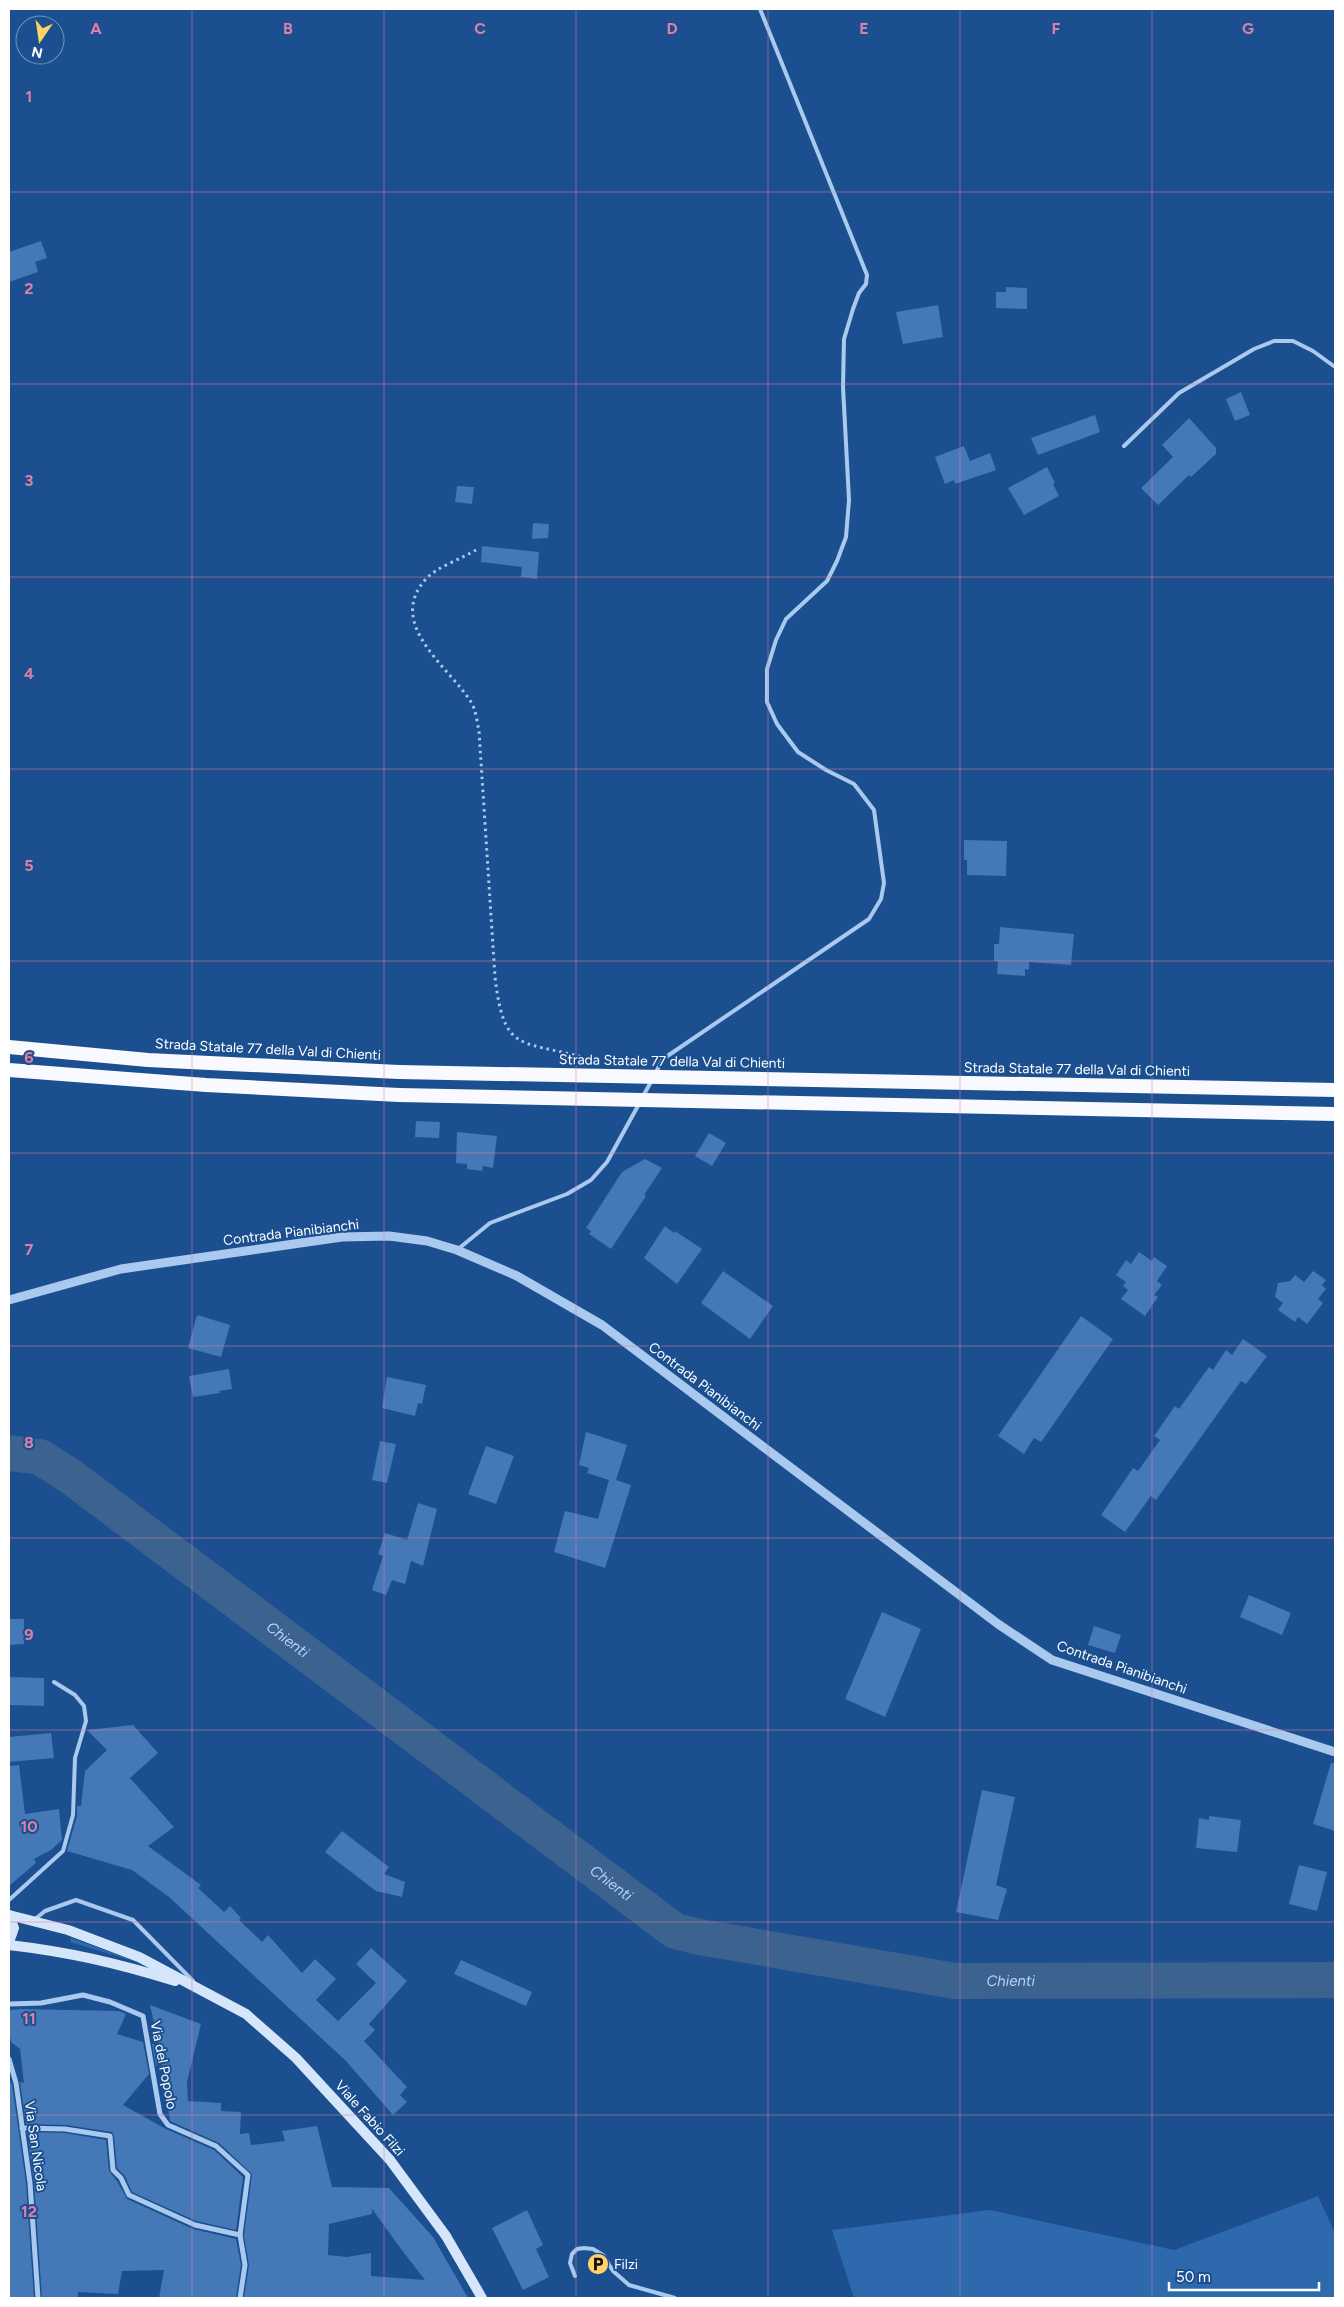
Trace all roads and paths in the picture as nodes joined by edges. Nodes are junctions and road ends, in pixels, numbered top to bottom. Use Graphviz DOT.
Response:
graph roads {
  1 [pos="760,9"];
  2 [pos="1335,367"];
  3 [pos="1124,446"];
  4 [pos="476,550"];
  5 [pos="9,1047"];
  6 [pos="589,1060"];
  7 [pos="9,1070"];
  8 [pos="1335,1090"];
  9 [pos="1335,1114"];
  10 [pos="457,1250"];
  11 [pos="9,1300"];
  12 [pos="54,1682"];
  13 [pos="1335,1752"];
  14 [pos="9,1900"];
  15 [pos="9,1915"];
  16 [pos="34,1920"];
  17 [pos="9,1944"];
  18 [pos="202,1990"];
  19 [pos="9,2004"];
  20 [pos="9,2059"];
  21 [pos="22,2128"];
  22 [pos="240,2234"];
  23 [pos="575,2276"];
  24 [pos="38,2298"];
  25 [pos="240,2298"];
  26 [pos="482,2298"];
  27 [pos="675,2298"];
  1 -- 10 [label="lane"];
  2 -- 3 [label="lane"];
  4 -- 6 [label="path"];
  5 -- 8 [label="highway, Strada Statale 77 della Val di Chienti, bridge"];
  7 -- 9 [label="highway, bridge"];
  10 -- 11 [label="street, Contrada Pianibianchi"];
  10 -- 13 [label="street, Contrada Pianibianchi"];
  12 -- 14 [label="lane"];
  15 -- 16 [label="main road, Viale Fabio Filzi"];
  15 -- 17 [label="main road"];
  16 -- 18 [label="main road, Viale Fabio Filzi"];
  16 -- 18 [label="lane"];
  17 -- 18 [label="main road, Viale Fabio Filzi"];
  18 -- 26 [label="main road, Viale Fabio Filzi"];
  19 -- 22 [label="street, Via del Popolo"];
  20 -- 21 [label="street, Via San Nicola"];
  21 -- 22 [label="street"];
  21 -- 24 [label="street, Via San Nicola"];
  22 -- 25 [label="street, Via del Popolo"];
  23 -- 27 [label="lane"];
}
